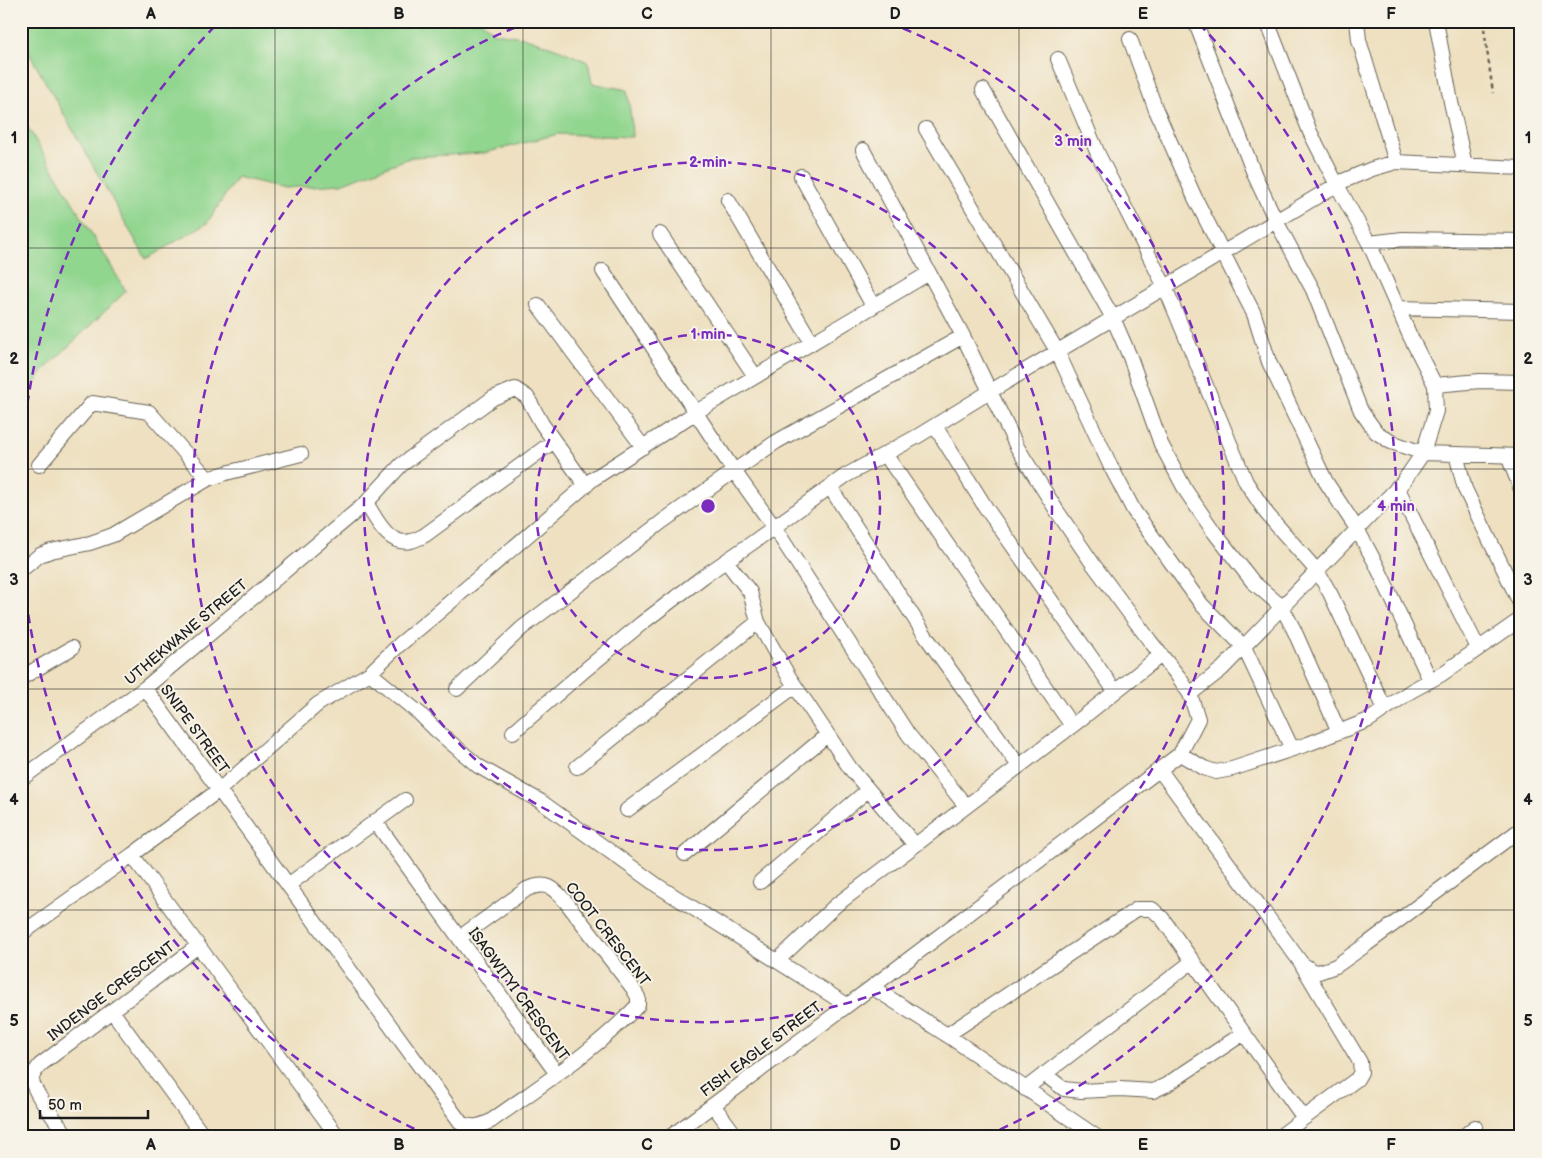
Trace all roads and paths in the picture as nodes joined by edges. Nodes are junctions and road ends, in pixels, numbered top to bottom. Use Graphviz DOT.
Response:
graph roads {
  1 [pos="1195,21"];
  2 [pos="1267,21"];
  3 [pos="1357,21"];
  4 [pos="1436,21"];
  5 [pos="1483,21"];
  6 [pos="1130,39"];
  7 [pos="1058,59"];
  8 [pos="983,90"];
  9 [pos="1493,93"];
  10 [pos="926,129"];
  11 [pos="863,150"];
  12 [pos="1396,162"];
  13 [pos="1465,165"];
  14 [pos="1521,168"];
  15 [pos="801,176"];
  16 [pos="1337,185"];
  17 [pos="728,200"];
  18 [pos="1276,222"];
  19 [pos="660,234"];
  20 [pos="1521,241"];
  21 [pos="1369,243"];
  22 [pos="1223,253"];
  23 [pos="603,271"];
  24 [pos="929,273"];
  25 [pos="1166,287"];
  26 [pos="538,305"];
  27 [pos="873,306"];
  28 [pos="1398,308"];
  29 [pos="1521,311"];
  30 [pos="1113,318"];
  31 [pos="963,336"];
  32 [pos="812,342"];
  33 [pos="1057,351"];
  34 [pos="755,376"];
  35 [pos="1521,382"];
  36 [pos="1436,384"];
  37 [pos="991,391"];
  38 [pos="695,413"];
  39 [pos="935,426"];
  40 [pos="554,441"];
  41 [pos="642,447"];
  42 [pos="1423,453"];
  43 [pos="301,454"];
  44 [pos="885,454"];
  45 [pos="1456,454"];
  46 [pos="1514,456"];
  47 [pos="39,466"];
  48 [pos="734,471"];
  49 [pos="208,480"];
  50 [pos="586,486"];
  51 [pos="830,487"];
  52 [pos="1397,488"];
  53 [pos="1521,488"];
  54 [pos="366,503"];
  55 [pos="774,527"];
  56 [pos="1356,530"];
  57 [pos="726,561"];
  58 [pos="21,570"];
  59 [pos="1317,571"];
  60 [pos="1521,605"];
  61 [pos="1282,607"];
  62 [pos="1521,619"];
  63 [pos="758,622"];
  64 [pos="1244,647"];
  65 [pos="72,648"];
  66 [pos="1478,648"];
  67 [pos="1161,655"];
  68 [pos="370,673"];
  69 [pos="21,678"];
  70 [pos="1430,680"];
  71 [pos="795,686"];
  72 [pos="145,688"];
  73 [pos="457,689"];
  74 [pos="1116,691"];
  75 [pos="1190,694"];
  76 [pos="1384,709"];
  77 [pos="1072,726"];
  78 [pos="513,732"];
  79 [pos="1339,732"];
  80 [pos="827,735"];
  81 [pos="1292,750"];
  82 [pos="1180,754"];
  83 [pos="1019,766"];
  84 [pos="577,767"];
  85 [pos="1159,769"];
  86 [pos="21,779"];
  87 [pos="219,790"];
  88 [pos="868,790"];
  89 [pos="404,800"];
  90 [pos="966,806"];
  91 [pos="627,810"];
  92 [pos="375,821"];
  93 [pos="1521,829"];
  94 [pos="915,845"];
  95 [pos="685,854"];
  96 [pos="132,855"];
  97 [pos="760,882"];
  98 [pos="288,885"];
  99 [pos="21,934"];
  100 [pos="458,938"];
  101 [pos="198,946"];
  102 [pos="777,961"];
  103 [pos="1193,961"];
  104 [pos="1302,964"];
  105 [pos="872,987"];
  106 [pos="847,1005"];
  107 [pos="112,1011"];
  108 [pos="1244,1033"];
  109 [pos="947,1035"];
  110 [pos="557,1074"];
  111 [pos="1044,1074"];
  112 [pos="1026,1089"];
  113 [pos="713,1105"];
  114 [pos="1304,1118"];
  115 [pos="1475,1127"];
  116 [pos="68,1137"];
  117 [pos="204,1137"];
  118 [pos="338,1137"];
  119 [pos="670,1137"];
  120 [pos="737,1137"];
  121 [pos="1097,1137"];
  122 [pos="1279,1137"];
  123 [pos="1462,1137"];
  1 -- 18 [label="street"];
  2 -- 16 [label="street"];
  3 -- 12 [label="street"];
  4 -- 13 [label="street"];
  5 -- 9 [label="path"];
  6 -- 22 [label="street"];
  7 -- 25 [label="street"];
  8 -- 30 [label="street"];
  10 -- 33 [label="street"];
  11 -- 24 [label="street"];
  12 -- 13 [label="street"];
  12 -- 16 [label="street"];
  13 -- 14 [label="street"];
  15 -- 27 [label="street"];
  16 -- 18 [label="street"];
  16 -- 21 [label="street"];
  17 -- 32 [label="street"];
  18 -- 22 [label="street"];
  18 -- 42 [label="street"];
  19 -- 34 [label="street"];
  20 -- 21 [label="street"];
  21 -- 28 [label="street"];
  22 -- 25 [label="street"];
  22 -- 56 [label="street"];
  23 -- 38 [label="street"];
  24 -- 27 [label="street"];
  24 -- 31 [label="street"];
  25 -- 30 [label="street"];
  25 -- 59 [label="street"];
  26 -- 41 [label="street"];
  27 -- 32 [label="street"];
  28 -- 29 [label="street"];
  28 -- 36 [label="street"];
  30 -- 33 [label="street"];
  30 -- 61 [label="street"];
  31 -- 37 [label="street"];
  31 -- 48 [label="street"];
  32 -- 34 [label="street"];
  33 -- 37 [label="street"];
  33 -- 64 [label="street"];
  34 -- 38 [label="street"];
  35 -- 36 [label="street"];
  36 -- 42 [label="street"];
  37 -- 39 [label="street"];
  37 -- 67 [label="street"];
  38 -- 41 [label="street"];
  38 -- 48 [label="street"];
  39 -- 44 [label="street"];
  39 -- 74 [label="street"];
  40 -- 50 [label="street"];
  40 -- 54 [label="street"];
  40 -- 54 [label="street, UTHEKWANE STREET"];
  41 -- 50 [label="street"];
  42 -- 45 [label="street"];
  42 -- 52 [label="street"];
  43 -- 49 [label="street"];
  44 -- 51 [label="street"];
  44 -- 77 [label="street"];
  45 -- 46 [label="street"];
  45 -- 60 [label="street"];
  46 -- 53 [label="street"];
  47 -- 49 [label="street"];
  48 -- 55 [label="street"];
  48 -- 73 [label="street"];
  49 -- 58 [label="street"];
  50 -- 68 [label="street"];
  51 -- 55 [label="street"];
  51 -- 83 [label="street"];
  52 -- 56 [label="street"];
  52 -- 66 [label="street"];
  54 -- 72 [label="street, UTHEKWANE STREET"];
  55 -- 57 [label="street"];
  55 -- 90 [label="street"];
  56 -- 59 [label="street"];
  56 -- 70 [label="street"];
  57 -- 63 [label="street"];
  57 -- 78 [label="street"];
  59 -- 61 [label="street"];
  59 -- 76 [label="street"];
  61 -- 64 [label="street"];
  61 -- 79 [label="street"];
  62 -- 66 [label="street"];
  63 -- 71 [label="street"];
  63 -- 84 [label="street"];
  64 -- 75 [label="street"];
  64 -- 81 [label="street"];
  65 -- 69 [label="street"];
  66 -- 70 [label="street"];
  67 -- 74 [label="street"];
  67 -- 75 [label="street"];
  68 -- 87 [label="street"];
  68 -- 102 [label="street"];
  70 -- 76 [label="street"];
  71 -- 80 [label="street"];
  71 -- 91 [label="street"];
  72 -- 86 [label="street, UTHEKWANE STREET"];
  72 -- 87 [label="street, SNIPE STREET"];
  74 -- 77 [label="street"];
  75 -- 82 [label="street"];
  76 -- 79 [label="street"];
  77 -- 83 [label="street"];
  79 -- 81 [label="street"];
  80 -- 88 [label="street"];
  80 -- 95 [label="street"];
  81 -- 82 [label="street"];
  82 -- 85 [label="street, FISH EAGLE STREET"];
  83 -- 90 [label="street"];
  85 -- 104 [label="street"];
  85 -- 105 [label="street, FISH EAGLE STREET"];
  87 -- 96 [label="street"];
  87 -- 98 [label="street, ISAGWITYI CRESCENT"];
  88 -- 94 [label="street"];
  88 -- 97 [label="street"];
  89 -- 92 [label="street"];
  90 -- 94 [label="street"];
  92 -- 98 [label="street"];
  92 -- 100 [label="street, ISAGWITYI CRESCENT"];
  93 -- 104 [label="street"];
  94 -- 102 [label="street"];
  96 -- 99 [label="street"];
  96 -- 101 [label="street, INDENGE CRESCENT"];
  98 -- 110 [label="street, ISAGWITYI CRESCENT"];
  100 -- 110 [label="street, ISAGWITYI CRESCENT"];
  100 -- 110 [label="street, COOT CRESCENT"];
  101 -- 107 [label="street, INDENGE CRESCENT"];
  101 -- 118 [label="street, INDENGE CRESCENT"];
  102 -- 106 [label="street"];
  103 -- 108 [label="street"];
  103 -- 109 [label="street"];
  103 -- 111 [label="street"];
  104 -- 114 [label="street"];
  105 -- 106 [label="street, FISH EAGLE STREET"];
  105 -- 109 [label="street"];
  106 -- 113 [label="street, FISH EAGLE STREET"];
  107 -- 116 [label="street, INDENGE CRESCENT"];
  107 -- 117 [label="street"];
  108 -- 111 [label="street"];
  108 -- 114 [label="street"];
  109 -- 112 [label="street"];
  111 -- 112 [label="street"];
  112 -- 121 [label="street"];
  113 -- 119 [label="street, FISH EAGLE STREET"];
  113 -- 120 [label="street"];
  114 -- 122 [label="street"];
  115 -- 123 [label="street"];
}
